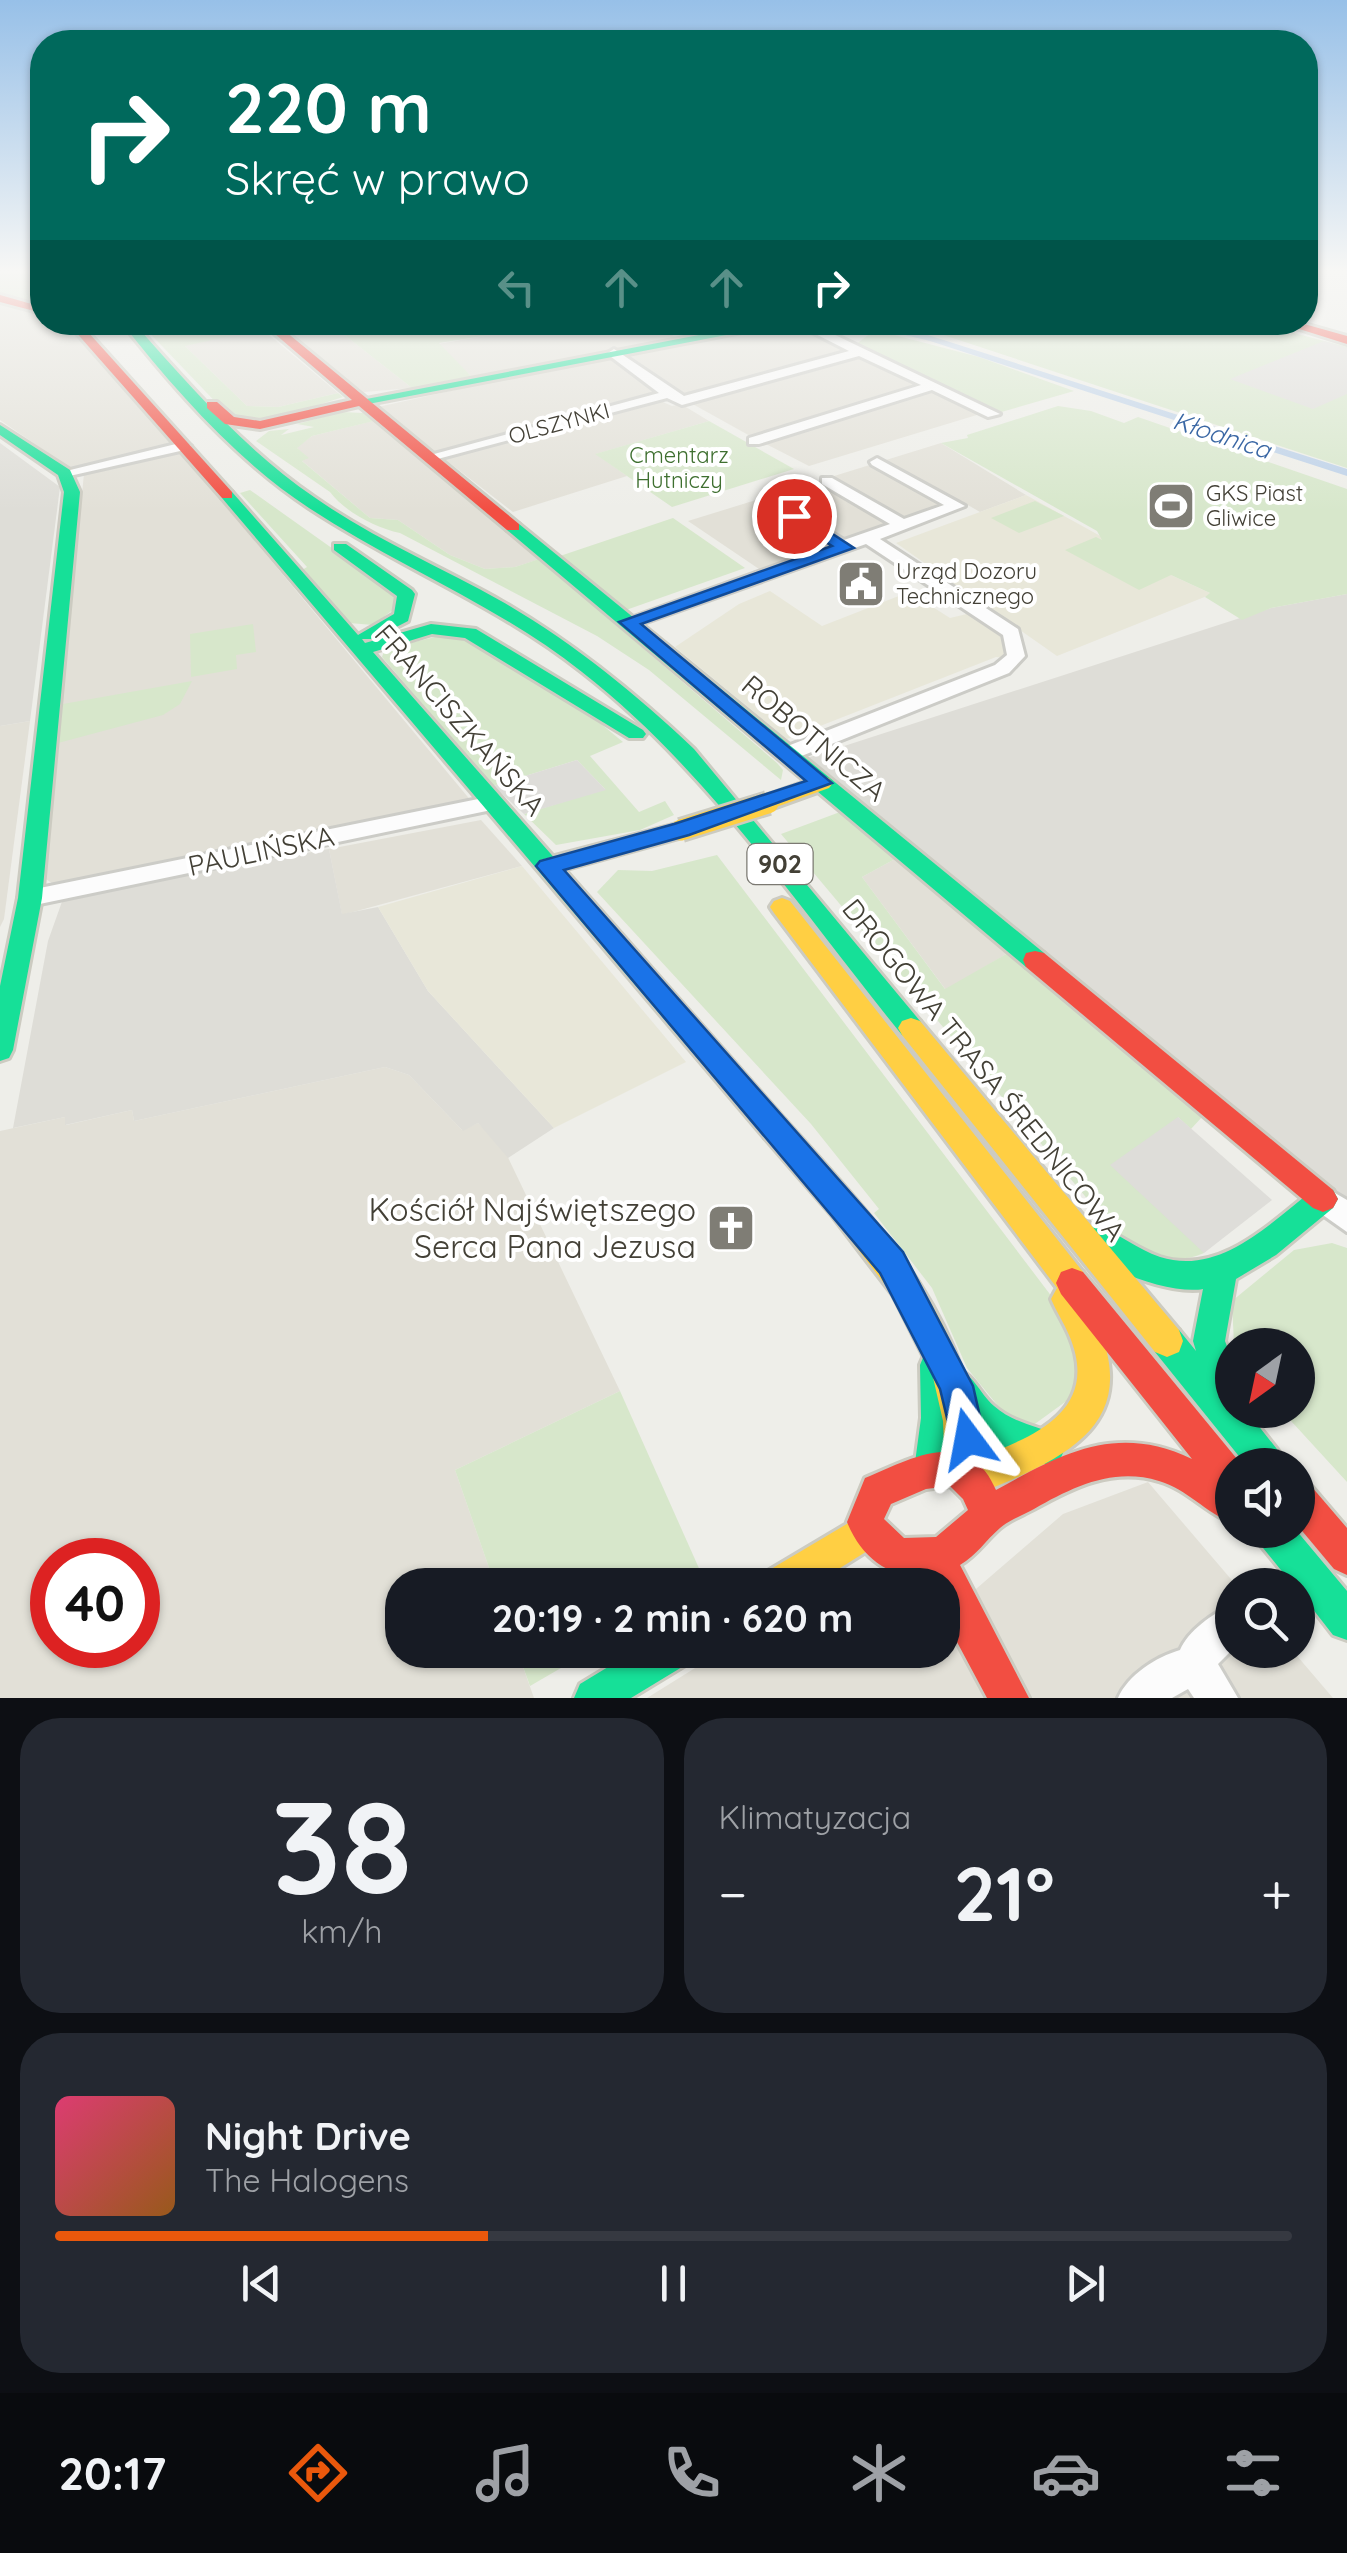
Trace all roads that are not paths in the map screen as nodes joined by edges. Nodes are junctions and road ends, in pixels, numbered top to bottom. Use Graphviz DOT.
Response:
graph roads {
  1 [pos="99,352"];
  2 [pos="135,352"];
  3 [pos="154,352"];
  4 [pos="302,352"];
  5 [pos="617,352"];
  6 [pos="860,352"];
  7 [pos="614,353"];
  8 [pos="932,386"];
  9 [pos="189,390"];
  10 [pos="669,394"];
  11 [pos="362,402"];
  12 [pos="993,414"];
  13 [pos="280,422"];
  14 [pos="0,429"];
  15 [pos="754,441"];
  16 [pos="184,446"];
  17 [pos="430,458"];
  18 [pos="877,462"];
  19 [pos="65,473"];
  20 [pos="279,479"];
  21 [pos="827,481"];
  22 [pos="768,500"];
  23 [pos="904,526"];
  24 [pos="320,528"];
  25 [pos="870,539"];
  26 [pos="846,548"];
  27 [pos="628,622"];
  28 [pos="356,645"];
  29 [pos="636,734"];
  30 [pos="787,754"];
  31 [pos="822,783"];
  32 [pos="492,803"];
  33 [pos="548,866"];
  34 [pos="30,898"];
  35 [pos="0,1050"];
  36 [pos="1051,1204"];
  37 [pos="1335,1208"];
  38 [pos="1043,1247"];
  39 [pos="1220,1277"];
  40 [pos="937,1354"];
  41 [pos="1215,1365"];
  42 [pos="956,1386"];
  43 [pos="1048,1448"];
  44 [pos="1254,1448"];
  45 [pos="1215,1460"];
  46 [pos="932,1470"];
  47 [pos="968,1475"];
  48 [pos="1215,1492"];
  49 [pos="988,1515"];
  50 [pos="1315,1519"];
  51 [pos="867,1530"];
  52 [pos="1287,1548"];
  53 [pos="1347,1556"];
  54 [pos="938,1557"];
  55 [pos="806,1568"];
  56 [pos="1347,1621"];
  57 [pos="1215,1637"];
  58 [pos="643,1668"];
  59 [pos="1208,1683"];
  60 [pos="594,1698"];
  61 [pos="1010,1698"];
  62 [pos="1138,1698"];
  1 -- 16 [label="street, FRANCISZKAŃSKA"];
  2 -- 24 [label="street, DROGOWA TRASA ŚREDNICOWA / 902"];
  3 -- 9 [label="street, DROGOWA TRASA ŚREDNICOWA / 902"];
  4 -- 11 [label="street, ROBOTNICZA"];
  5 -- 7 [label="street"];
  6 -- 8 [label="street"];
  6 -- 10 [label="street, OLSZYNKI"];
  7 -- 10 [label="street"];
  7 -- 11 [label="street"];
  8 -- 12 [label="street"];
  8 -- 15 [label="street"];
  9 -- 13 [label="street"];
  9 -- 20 [label="street, DROGOWA TRASA ŚREDNICOWA / 902"];
  10 -- 17 [label="street, OLSZYNKI"];
  11 -- 13 [label="street"];
  11 -- 17 [label="street, ROBOTNICZA"];
  13 -- 20 [label="street"];
  14 -- 19 [label="street"];
  16 -- 19 [label="street"];
  16 -- 28 [label="street, FRANCISZKAŃSKA"];
  17 -- 27 [label="street, ROBOTNICZA"];
  18 -- 23 [label="street"];
  19 -- 34 [label="street"];
  20 -- 36 [label="street, DROGOWA TRASA ŚREDNICOWA / 902"];
  21 -- 23 [label="street"];
  22 -- 26 [label="street"];
  23 -- 25 [label="street"];
  24 -- 28 [label="street"];
  24 -- 29 [label="street, DROGOWA TRASA ŚREDNICOWA / 902"];
  25 -- 26 [label="street"];
  25 -- 30 [label="street"];
  26 -- 27 [label="street"];
  27 -- 30 [label="street, ROBOTNICZA"];
  28 -- 29 [label="street"];
  28 -- 32 [label="street, FRANCISZKAŃSKA"];
  29 -- 38 [label="street, DROGOWA TRASA ŚREDNICOWA / 902"];
  30 -- 31 [label="street, ROBOTNICZA"];
  31 -- 33 [label="street, bridge"];
  31 -- 37 [label="street, ROBOTNICZA"];
  32 -- 33 [label="street, FRANCISZKAŃSKA"];
  32 -- 34 [label="street, PAULIŃSKA"];
  33 -- 40 [label="street, FRANCISZKAŃSKA"];
  34 -- 35 [label="street"];
  36 -- 39 [label="street"];
  36 -- 44 [label="street, DROGOWA TRASA ŚREDNICOWA / 902"];
  37 -- 39 [label="street"];
  38 -- 43 [label="street"];
  38 -- 45 [label="street, DROGOWA TRASA ŚREDNICOWA / 902"];
  39 -- 41 [label="street"];
  40 -- 42 [label="street, FRANCISZKAŃSKA"];
  40 -- 46 [label="street, FRANCISZKAŃSKA"];
  42 -- 43 [label="street"];
  42 -- 47 [label="street, FRANCISZKAŃSKA"];
  43 -- 47 [label="street"];
  46 -- 47 [label="street"];
  46 -- 51 [label="street"];
  47 -- 49 [label="street"];
  48 -- 49 [label="street"];
  49 -- 54 [label="street"];
  50 -- 53 [label="street"];
  51 -- 54 [label="street"];
  51 -- 55 [label="street"];
  52 -- 56 [label="street"];
  54 -- 61 [label="street"];
  57 -- 59 [label="street"];
  58 -- 60 [label="street"];
  59 -- 62 [label="street"];
}
